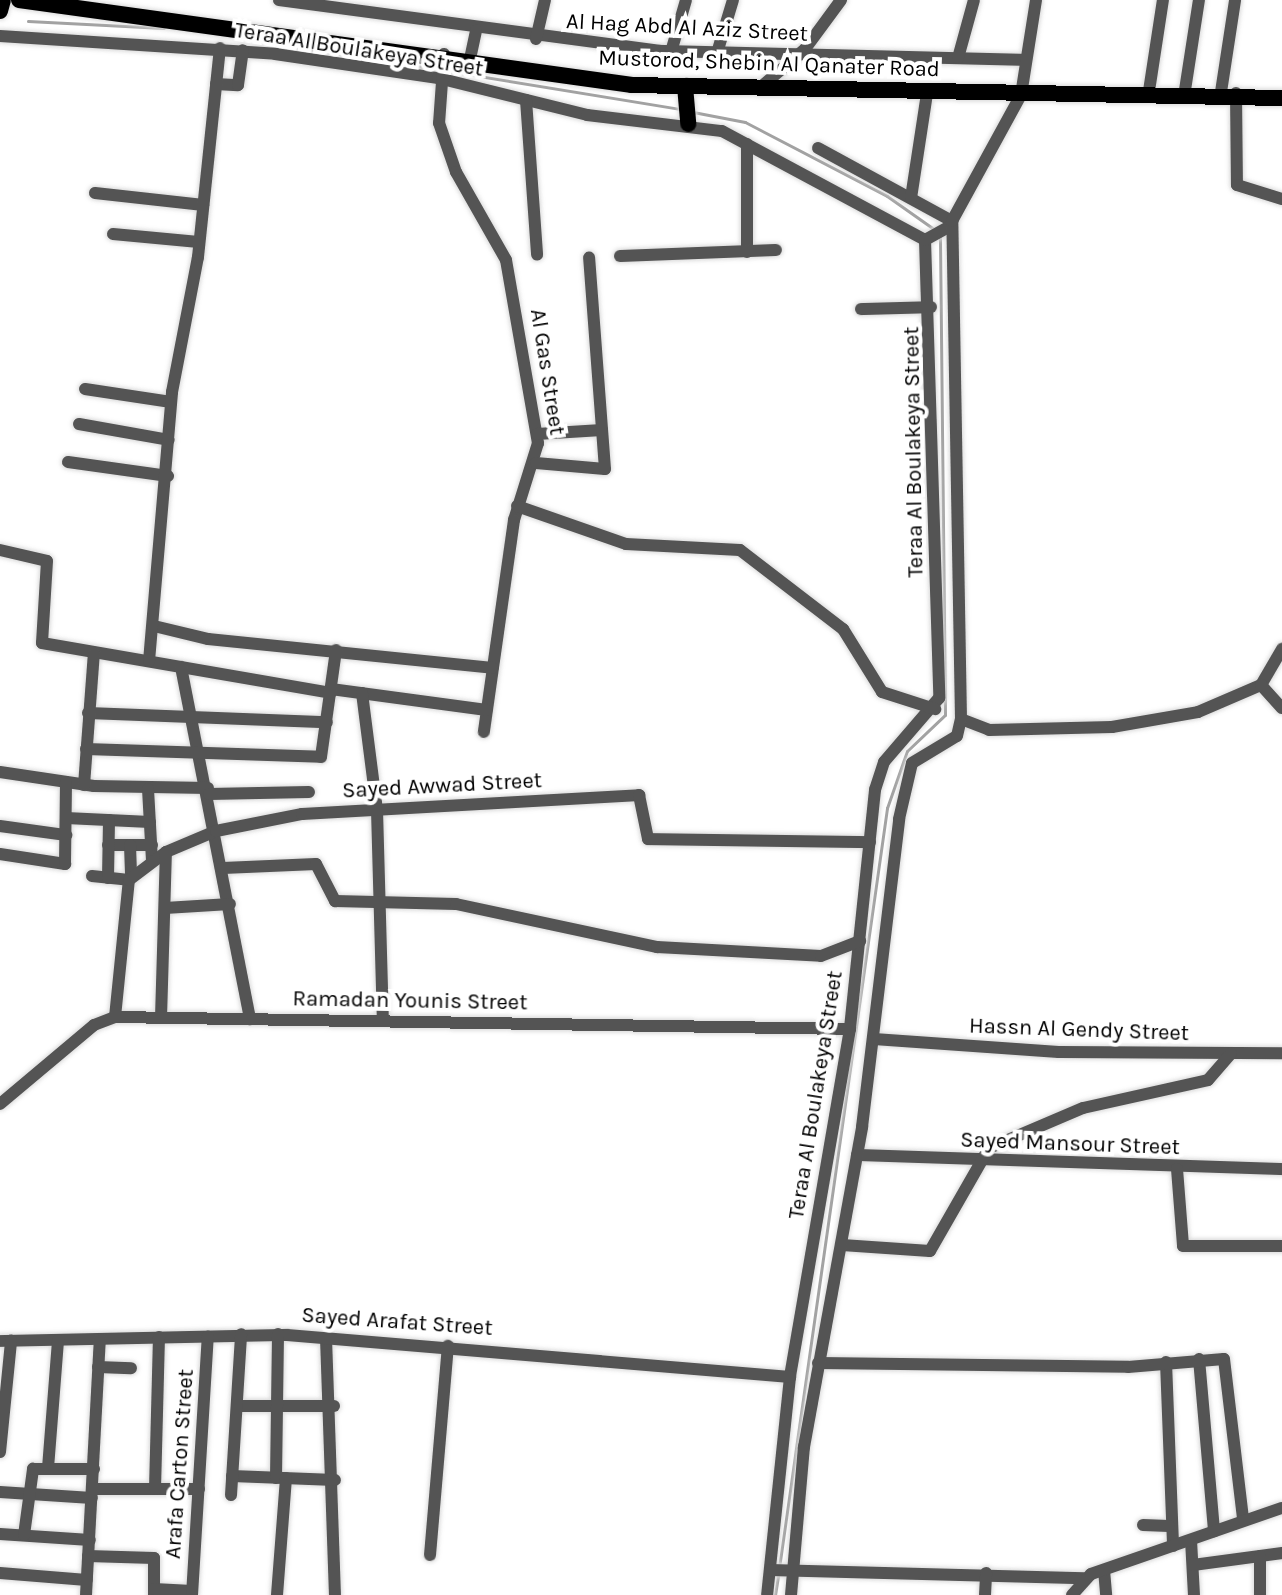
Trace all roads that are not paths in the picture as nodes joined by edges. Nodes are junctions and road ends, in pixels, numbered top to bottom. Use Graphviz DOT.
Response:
graph roads {
  1 [pos="3,0"];
  2 [pos="19,0"];
  3 [pos="279,0"];
  4 [pos="545,0"];
  5 [pos="686,0"];
  6 [pos="733,0"];
  7 [pos="841,0"];
  8 [pos="974,0"];
  9 [pos="1036,0"];
  10 [pos="1163,0"];
  11 [pos="1199,0"];
  12 [pos="1235,0"];
  13 [pos="350,5"];
  14 [pos="0,11"];
  15 [pos="476,31"];
  16 [pos="0,36"];
  17 [pos="536,39"];
  18 [pos="220,48"];
  19 [pos="243,50"];
  20 [pos="671,52"];
  21 [pos="717,53"];
  22 [pos="444,54"];
  23 [pos="798,55"];
  24 [pos="958,58"];
  25 [pos="470,59"];
  26 [pos="1024,64"];
  27 [pos="438,78"];
  28 [pos="216,84"];
  29 [pos="762,86"];
  30 [pos="1022,90"];
  31 [pos="1185,90"];
  32 [pos="1149,91"];
  33 [pos="1229,92"];
  34 [pos="927,93"];
  35 [pos="685,94"];
  36 [pos="1282,98"];
  37 [pos="526,100"];
  38 [pos="687,122"];
  39 [pos="747,144"];
  40 [pos="818,148"];
  41 [pos="95,193"];
  42 [pos="911,198"];
  43 [pos="1282,199"];
  44 [pos="203,205"];
  45 [pos="950,225"];
  46 [pos="113,234"];
  47 [pos="928,239"];
  48 [pos="199,242"];
  49 [pos="776,250"];
  50 [pos="747,252"];
  51 [pos="537,255"];
  52 [pos="620,256"];
  53 [pos="589,258"];
  54 [pos="931,307"];
  55 [pos="861,309"];
  56 [pos="85,389"];
  57 [pos="171,402"];
  58 [pos="79,424"];
  59 [pos="602,430"];
  60 [pos="537,434"];
  61 [pos="169,440"];
  62 [pos="68,462"];
  63 [pos="536,463"];
  64 [pos="168,476"];
  65 [pos="517,506"];
  66 [pos="0,550"];
  67 [pos="154,626"];
  68 [pos="1282,649"];
  69 [pos="336,650"];
  70 [pos="94,653"];
  71 [pos="149,661"];
  72 [pos="181,667"];
  73 [pos="493,668"];
  74 [pos="1261,685"];
  75 [pos="331,691"];
  76 [pos="362,693"];
  77 [pos="1282,708"];
  78 [pos="935,709"];
  79 [pos="487,710"];
  80 [pos="88,713"];
  81 [pos="192,715"];
  82 [pos="961,719"];
  83 [pos="327,722"];
  84 [pos="484,732"];
  85 [pos="86,749"];
  86 [pos="200,753"];
  87 [pos="0,772"];
  88 [pos="66,782"];
  89 [pos="84,785"];
  90 [pos="148,789"];
  91 [pos="208,791"];
  92 [pos="309,792"];
  93 [pos="377,810"];
  94 [pos="66,818"];
  95 [pos="109,820"];
  96 [pos="150,822"];
  97 [pos="0,826"];
  98 [pos="216,831"];
  99 [pos="66,835"];
  100 [pos="870,842"];
  101 [pos="108,845"];
  102 [pos="130,845"];
  103 [pos="152,845"];
  104 [pos="166,852"];
  105 [pos="0,854"];
  106 [pos="152,861"];
  107 [pos="223,868"];
  108 [pos="92,876"];
  109 [pos="108,878"];
  110 [pos="130,878"];
  111 [pos="382,901"];
  112 [pos="230,904"];
  113 [pos="165,908"];
  114 [pos="860,941"];
  115 [pos="115,1017"];
  116 [pos="161,1018"];
  117 [pos="250,1019"];
  118 [pos="383,1021"];
  119 [pos="850,1029"];
  120 [pos="874,1039"];
  121 [pos="1282,1053"];
  122 [pos="1231,1054"];
  123 [pos="0,1104"];
  124 [pos="857,1155"];
  125 [pos="980,1161"];
  126 [pos="1177,1169"];
  127 [pos="1282,1169"];
  128 [pos="842,1245"];
  129 [pos="1282,1246"];
  130 [pos="241,1334"];
  131 [pos="278,1334"];
  132 [pos="208,1336"];
  133 [pos="159,1337"];
  134 [pos="326,1338"];
  135 [pos="100,1339"];
  136 [pos="58,1340"];
  137 [pos="6,1341"];
  138 [pos="448,1346"];
  139 [pos="1199,1359"];
  140 [pos="1166,1362"];
  141 [pos="818,1363"];
  142 [pos="98,1367"];
  143 [pos="131,1368"];
  144 [pos="790,1377"];
  145 [pos="237,1406"];
  146 [pos="277,1406"];
  147 [pos="334,1406"];
  148 [pos="0,1452"];
  149 [pos="48,1468"];
  150 [pos="94,1469"];
  151 [pos="232,1476"];
  152 [pos="281,1478"];
  153 [pos="335,1480"];
  154 [pos="155,1489"];
  155 [pos="199,1489"];
  156 [pos="0,1492"];
  157 [pos="92,1493"];
  158 [pos="28,1494"];
  159 [pos="231,1495"];
  160 [pos="1282,1508"];
  161 [pos="1243,1519"];
  162 [pos="1143,1525"];
  163 [pos="1169,1526"];
  164 [pos="1214,1531"];
  165 [pos="0,1534"];
  166 [pos="24,1535"];
  167 [pos="90,1540"];
  168 [pos="1191,1540"];
  169 [pos="1173,1546"];
  170 [pos="1282,1553"];
  171 [pos="430,1555"];
  172 [pos="88,1556"];
  173 [pos="1260,1556"];
  174 [pos="1193,1565"];
  175 [pos="770,1570"];
  176 [pos="793,1570"];
  177 [pos="1104,1570"];
  178 [pos="0,1573"];
  179 [pos="986,1573"];
  180 [pos="1084,1578"];
  181 [pos="87,1580"];
  182 [pos="154,1592"];
  183 [pos="192,1593"];
  184 [pos="86,1595"];
  185 [pos="277,1595"];
  186 [pos="335,1595"];
  187 [pos="767,1595"];
  188 [pos="791,1595"];
  189 [pos="985,1595"];
  190 [pos="1072,1595"];
  191 [pos="1106,1595"];
  192 [pos="1194,1595"];
  193 [pos="1260,1595"];
  1 -- 14 [label="main road"];
  2 -- 22 [label="main road, Mustorod, Shebin Al Qanater Road"];
  3 -- 13 [label="street, Al Hag Abd Al Aziz Street"];
  4 -- 17 [label="street"];
  5 -- 20 [label="street"];
  6 -- 21 [label="street"];
  7 -- 23 [label="street"];
  8 -- 24 [label="street"];
  9 -- 26 [label="street"];
  10 -- 32 [label="street"];
  11 -- 31 [label="street"];
  12 -- 33 [label="street"];
  13 -- 15 [label="street, Al Hag Abd Al Aziz Street"];
  15 -- 17 [label="street, Al Hag Abd Al Aziz Street"];
  15 -- 25 [label="street"];
  16 -- 18 [label="street, Teraa Al Boulakeya Street"];
  17 -- 20 [label="street, Al Hag Abd Al Aziz Street"];
  18 -- 19 [label="street, Teraa Al Boulakeya Street"];
  18 -- 28 [label="street"];
  19 -- 27 [label="street, Teraa Al Boulakeya Street"];
  19 -- 28 [label="street"];
  20 -- 21 [label="street, Al Hag Abd Al Aziz Street"];
  21 -- 23 [label="street, Al Hag Abd Al Aziz Street"];
  22 -- 25 [label="main road, Mustorod, Shebin Al Qanater Road"];
  22 -- 27 [label="street"];
  23 -- 24 [label="street, Al Hag Abd Al Aziz Street"];
  23 -- 29 [label="street"];
  24 -- 26 [label="street, Al Hag Abd Al Aziz Street"];
  25 -- 35 [label="main road, Mustorod, Shebin Al Qanater Road"];
  26 -- 30 [label="street"];
  27 -- 37 [label="street, Teraa Al Boulakeya Street"];
  27 -- 60 [label="street, Al Gas Street"];
  28 -- 44 [label="street"];
  29 -- 34 [label="main road, Mustorod, Shebin Al Qanater Road"];
  29 -- 35 [label="main road, Mustorod, Shebin Al Qanater Road"];
  30 -- 32 [label="main road, Mustorod, Shebin Al Qanater Road"];
  30 -- 34 [label="main road, Mustorod, Shebin Al Qanater Road"];
  30 -- 45 [label="street, Teraa Al Boulakeya Street"];
  31 -- 32 [label="main road, Mustorod, Shebin Al Qanater Road"];
  31 -- 33 [label="main road, Mustorod, Shebin Al Qanater Road"];
  33 -- 36 [label="main road, Mustorod, Shebin Al Qanater Road"];
  33 -- 43 [label="street"];
  34 -- 42 [label="street"];
  35 -- 38 [label="main road"];
  37 -- 38 [label="street, Teraa Al Boulakeya Street"];
  37 -- 51 [label="street"];
  38 -- 39 [label="street, Teraa Al Boulakeya Street"];
  39 -- 47 [label="street, Teraa Al Boulakeya Street"];
  39 -- 50 [label="street"];
  40 -- 42 [label="street"];
  41 -- 44 [label="street"];
  42 -- 45 [label="street"];
  44 -- 48 [label="street"];
  45 -- 47 [label="street"];
  45 -- 82 [label="street, Teraa Al Boulakeya Street"];
  46 -- 48 [label="street"];
  47 -- 54 [label="street, Teraa Al Boulakeya Street"];
  48 -- 57 [label="street"];
  49 -- 50 [label="street"];
  50 -- 52 [label="street"];
  53 -- 59 [label="street"];
  54 -- 55 [label="street"];
  54 -- 78 [label="street, Teraa Al Boulakeya Street"];
  56 -- 57 [label="street"];
  57 -- 61 [label="street"];
  58 -- 61 [label="street"];
  59 -- 60 [label="street"];
  59 -- 63 [label="street"];
  60 -- 63 [label="street, Al Gas Street"];
  61 -- 64 [label="street"];
  62 -- 64 [label="street"];
  63 -- 65 [label="street, Al Gas Street"];
  64 -- 67 [label="street"];
  65 -- 73 [label="street, Al Gas Street"];
  65 -- 78 [label="street"];
  66 -- 70 [label="street"];
  67 -- 69 [label="street"];
  67 -- 71 [label="street"];
  68 -- 74 [label="street"];
  69 -- 73 [label="street"];
  69 -- 75 [label="street"];
  70 -- 71 [label="street"];
  70 -- 80 [label="street"];
  71 -- 72 [label="street"];
  72 -- 75 [label="street"];
  72 -- 81 [label="street"];
  73 -- 79 [label="street, Al Gas Street"];
  74 -- 77 [label="street"];
  74 -- 82 [label="street"];
  75 -- 76 [label="street"];
  75 -- 83 [label="street"];
  76 -- 79 [label="street"];
  76 -- 93 [label="street"];
  78 -- 100 [label="street, Teraa Al Boulakeya Street"];
  79 -- 84 [label="street, Al Gas Street"];
  80 -- 81 [label="street"];
  80 -- 85 [label="street"];
  81 -- 83 [label="street"];
  81 -- 86 [label="street"];
  82 -- 120 [label="street, Teraa Al Boulakeya Street"];
  83 -- 86 [label="street"];
  85 -- 86 [label="street"];
  85 -- 89 [label="street"];
  86 -- 91 [label="street"];
  87 -- 88 [label="street"];
  88 -- 89 [label="street"];
  88 -- 94 [label="street"];
  89 -- 90 [label="street"];
  90 -- 91 [label="street"];
  90 -- 96 [label="street"];
  91 -- 92 [label="street"];
  91 -- 98 [label="street"];
  93 -- 98 [label="street, Sayed Awwad Street"];
  93 -- 100 [label="street, Sayed Awwad Street"];
  93 -- 111 [label="street"];
  94 -- 95 [label="street"];
  94 -- 99 [label="street"];
  95 -- 96 [label="street"];
  95 -- 101 [label="street"];
  96 -- 103 [label="street"];
  97 -- 99 [label="street"];
  98 -- 104 [label="street, Sayed Awwad Street"];
  98 -- 107 [label="street"];
  99 -- 105 [label="street"];
  100 -- 114 [label="street, Teraa Al Boulakeya Street"];
  101 -- 102 [label="street"];
  101 -- 109 [label="street"];
  102 -- 103 [label="street"];
  102 -- 110 [label="street"];
  103 -- 106 [label="street"];
  104 -- 106 [label="street, Sayed Awwad Street"];
  104 -- 113 [label="street"];
  106 -- 110 [label="street, Sayed Awwad Street"];
  107 -- 111 [label="street"];
  107 -- 112 [label="street"];
  108 -- 109 [label="street"];
  109 -- 110 [label="street"];
  110 -- 115 [label="street"];
  111 -- 114 [label="street"];
  111 -- 118 [label="street"];
  112 -- 113 [label="street"];
  112 -- 117 [label="street"];
  113 -- 116 [label="street"];
  114 -- 119 [label="street, Teraa Al Boulakeya Street"];
  115 -- 116 [label="street, Ramadan Younis Street"];
  115 -- 123 [label="street"];
  116 -- 117 [label="street, Ramadan Younis Street"];
  117 -- 118 [label="street, Ramadan Younis Street"];
  118 -- 119 [label="street, Ramadan Younis Street"];
  119 -- 144 [label="street, Teraa Al Boulakeya Street"];
  120 -- 122 [label="street, Hassn Al Gendy Street"];
  120 -- 124 [label="street, Teraa Al Boulakeya Street"];
  121 -- 122 [label="street, Hassn Al Gendy Street"];
  122 -- 125 [label="street"];
  124 -- 125 [label="street, Sayed Mansour Street"];
  124 -- 128 [label="street, Teraa Al Boulakeya Street"];
  125 -- 126 [label="street, Sayed Mansour Street"];
  125 -- 128 [label="street"];
  126 -- 127 [label="street, Sayed Mansour Street"];
  126 -- 129 [label="street"];
  128 -- 141 [label="street, Teraa Al Boulakeya Street"];
  130 -- 131 [label="street, Sayed Arafat Street"];
  130 -- 132 [label="street, Sayed Arafat Street"];
  130 -- 145 [label="street"];
  131 -- 134 [label="street, Sayed Arafat Street"];
  131 -- 146 [label="street"];
  132 -- 133 [label="street, Sayed Arafat Street"];
  132 -- 155 [label="street, Arafa Carton Street"];
  133 -- 135 [label="street, Sayed Arafat Street"];
  133 -- 154 [label="street"];
  134 -- 138 [label="street, Sayed Arafat Street"];
  134 -- 147 [label="street"];
  135 -- 136 [label="street, Sayed Arafat Street"];
  135 -- 142 [label="street"];
  136 -- 137 [label="street, Sayed Arafat Street"];
  136 -- 149 [label="street"];
  137 -- 148 [label="street"];
  138 -- 144 [label="street, Sayed Arafat Street"];
  138 -- 171 [label="street"];
  139 -- 140 [label="street"];
  139 -- 161 [label="street"];
  139 -- 164 [label="street"];
  140 -- 141 [label="street"];
  140 -- 163 [label="street"];
  141 -- 176 [label="street, Teraa Al Boulakeya Street"];
  142 -- 143 [label="street"];
  142 -- 150 [label="street"];
  144 -- 175 [label="street, Teraa Al Boulakeya Street"];
  145 -- 146 [label="street"];
  145 -- 151 [label="street"];
  146 -- 147 [label="street"];
  146 -- 152 [label="street"];
  147 -- 153 [label="street"];
  149 -- 150 [label="street"];
  149 -- 158 [label="street"];
  150 -- 157 [label="street"];
  151 -- 152 [label="street"];
  151 -- 159 [label="street"];
  152 -- 153 [label="street"];
  152 -- 185 [label="street"];
  153 -- 186 [label="street"];
  154 -- 155 [label="street"];
  154 -- 157 [label="street"];
  155 -- 183 [label="street, Arafa Carton Street"];
  156 -- 158 [label="street"];
  157 -- 158 [label="street"];
  157 -- 167 [label="street"];
  158 -- 166 [label="street"];
  160 -- 161 [label="street"];
  161 -- 164 [label="street"];
  162 -- 163 [label="street"];
  163 -- 169 [label="street"];
  164 -- 168 [label="street"];
  165 -- 166 [label="street"];
  166 -- 167 [label="street"];
  167 -- 172 [label="street"];
  168 -- 169 [label="street"];
  168 -- 174 [label="street"];
  169 -- 177 [label="street"];
  170 -- 173 [label="street"];
  172 -- 181 [label="street"];
  172 -- 182 [label="street"];
  173 -- 174 [label="street"];
  173 -- 193 [label="street"];
  174 -- 192 [label="street"];
  175 -- 176 [label="street"];
  175 -- 187 [label="street, Teraa Al Boulakeya Street"];
  176 -- 179 [label="street"];
  176 -- 188 [label="street, Teraa Al Boulakeya Street"];
  177 -- 180 [label="street"];
  177 -- 191 [label="street"];
  178 -- 181 [label="street"];
  179 -- 180 [label="street"];
  179 -- 189 [label="street"];
  180 -- 190 [label="street"];
  181 -- 184 [label="street"];
  182 -- 183 [label="street"];
}
